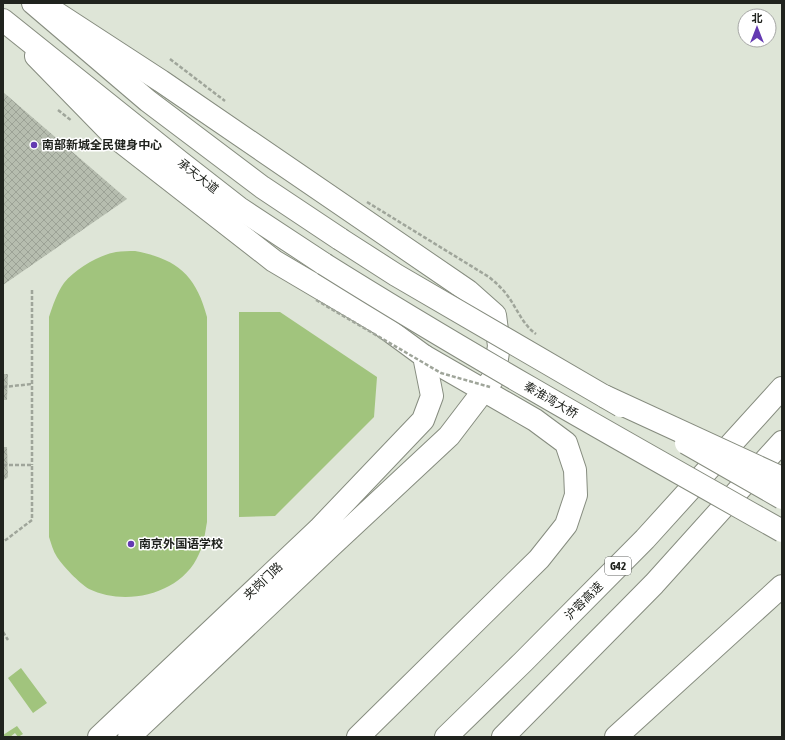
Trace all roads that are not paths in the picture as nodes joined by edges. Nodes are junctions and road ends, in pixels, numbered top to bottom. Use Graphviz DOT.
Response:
graph roads {
  1 [pos="33,3"];
  2 [pos="40,3"];
  3 [pos="3,21"];
  4 [pos="324,264"];
  5 [pos="424,356"];
  6 [pos="782,388"];
  7 [pos="489,389"];
  8 [pos="604,396"];
  9 [pos="782,442"];
  10 [pos="782,478"];
  11 [pos="782,498"];
  12 [pos="782,531"];
  13 [pos="782,586"];
  14 [pos="98,737"];
  15 [pos="129,737"];
  16 [pos="358,737"];
  17 [pos="446,737"];
  18 [pos="503,737"];
  19 [pos="616,737"];
  1 -- 8 [label="main road, bridge"];
  2 -- 7 [label="main road, 夹岗门路"];
  3 -- 4 [label="main road, 承天大道"];
  3 -- 5 [label="main road"];
  4 -- 12 [label="main road, 秦淮湾大桥, bridge"];
  5 -- 7 [label="main road"];
  5 -- 14 [label="main road, 夹岗门路"];
  6 -- 17 [label="main road, 沪蓉高速 / G42"];
  7 -- 15 [label="main road, 夹岗门路"];
  7 -- 16 [label="main road"];
  8 -- 10 [label="main road, bridge"];
  8 -- 11 [label="main road, bridge"];
  9 -- 18 [label="main road"];
  13 -- 19 [label="main road"];
}
